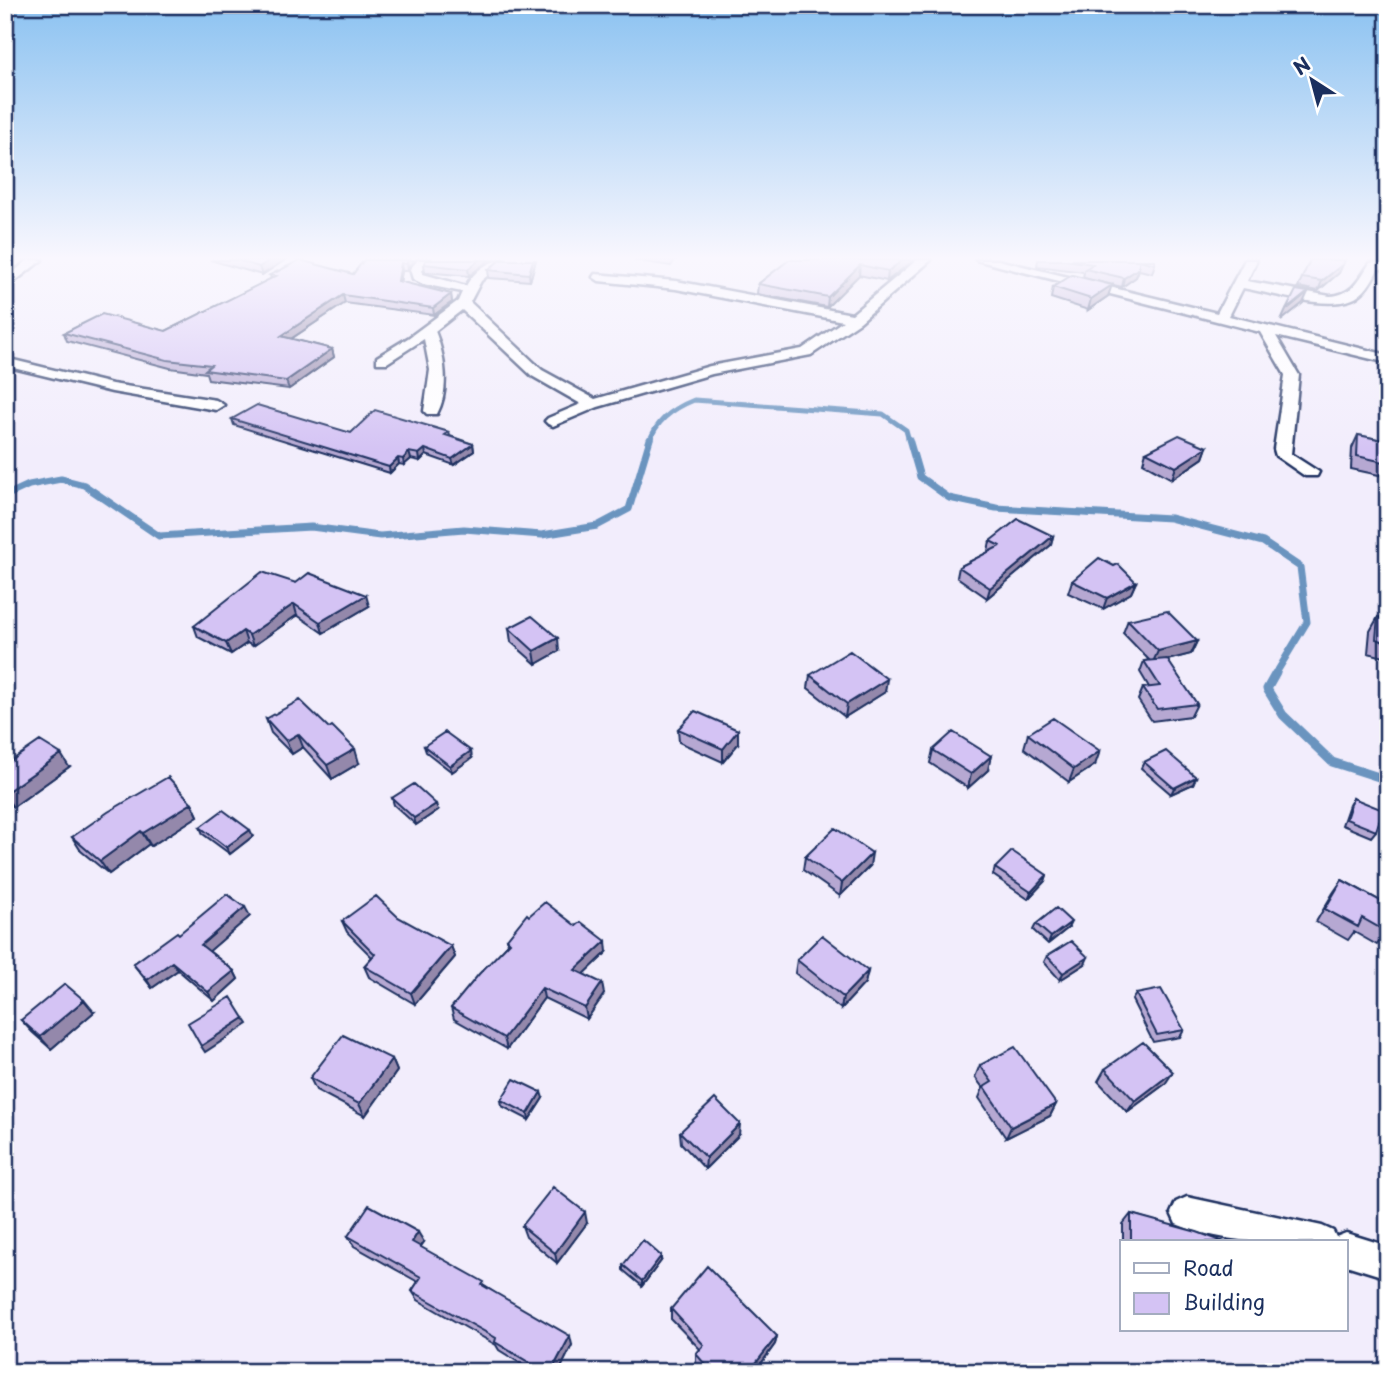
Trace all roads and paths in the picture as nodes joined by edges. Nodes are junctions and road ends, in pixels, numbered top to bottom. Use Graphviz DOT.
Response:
graph roads {
  1 [pos="435,324"];
  2 [pos="492,324"];
  3 [pos="846,324"];
  4 [pos="1250,324"];
  5 [pos="1265,328"];
  6 [pos="428,331"];
  7 [pos="1388,359"];
  8 [pos="382,360"];
  9 [pos="5,362"];
  10 [pos="593,404"];
  11 [pos="216,405"];
  12 [pos="432,411"];
  13 [pos="552,421"];
  14 [pos="1311,472"];
  15 [pos="1187,1213"];
  16 [pos="1313,1240"];
  17 [pos="1348,1250"];
  18 [pos="1388,1262"];
  1 -- 6 [label="street"];
  2 -- 10 [label="street"];
  3 -- 10 [label="street"];
  4 -- 5 [label="street"];
  5 -- 7 [label="street"];
  5 -- 14 [label="street"];
  6 -- 8 [label="street"];
  6 -- 12 [label="street"];
  9 -- 11 [label="street"];
  10 -- 13 [label="street"];
  15 -- 16 [label="street"];
  17 -- 18 [label="street"];
}
